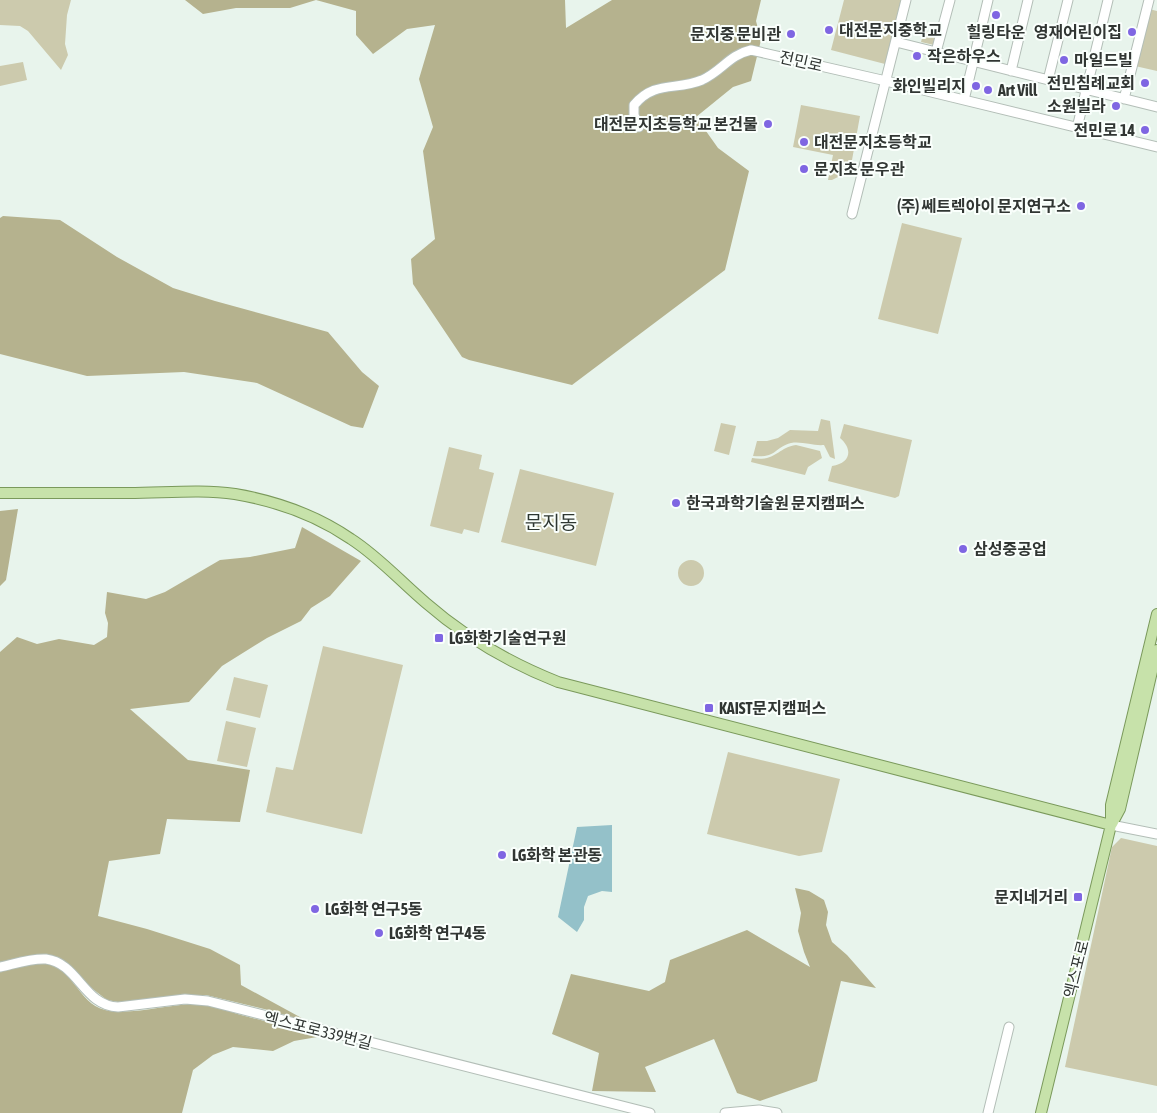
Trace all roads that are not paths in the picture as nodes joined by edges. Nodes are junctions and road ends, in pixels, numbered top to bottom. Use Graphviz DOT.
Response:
graph roads {
  1 [pos="906,0"];
  2 [pos="950,0"];
  3 [pos="988,0"];
  4 [pos="1028,0"];
  5 [pos="1068,0"];
  6 [pos="1108,0"];
  7 [pos="1149,0"];
  8 [pos="896,42"];
  9 [pos="936,52"];
  10 [pos="973,61"];
  11 [pos="1011,70"];
  12 [pos="1048,80"];
  13 [pos="886,81"];
  14 [pos="1087,90"];
  15 [pos="1124,99"];
  16 [pos="964,100"];
  17 [pos="1157,107"];
  18 [pos="639,128"];
  19 [pos="1077,128"];
  20 [pos="1157,147"];
  21 [pos="852,214"];
  22 [pos="0,493"];
  23 [pos="1157,614"];
  24 [pos="1157,650"];
  25 [pos="1111,824"];
  26 [pos="1157,834"];
  27 [pos="0,967"];
  28 [pos="1009,1027"];
  29 [pos="650,1113"];
  30 [pos="725,1113"];
  31 [pos="777,1113"];
  32 [pos="988,1113"];
  33 [pos="1041,1113"];
  1 -- 8 [label="street"];
  2 -- 9 [label="street"];
  3 -- 10 [label="street"];
  4 -- 11 [label="street"];
  5 -- 12 [label="street"];
  6 -- 14 [label="street"];
  7 -- 15 [label="street"];
  8 -- 9 [label="street"];
  8 -- 13 [label="street"];
  9 -- 10 [label="street"];
  10 -- 11 [label="street"];
  10 -- 16 [label="street"];
  11 -- 12 [label="street"];
  12 -- 14 [label="street"];
  13 -- 16 [label="street, 전민로"];
  13 -- 18 [label="street, 전민로"];
  13 -- 21 [label="street"];
  14 -- 15 [label="street"];
  14 -- 19 [label="street"];
  15 -- 17 [label="street"];
  16 -- 19 [label="street, 전민로"];
  19 -- 20 [label="street, 전민로"];
  22 -- 25 [label="main road"];
  23 -- 25 [label="main road, 엑스포로"];
  24 -- 25 [label="main road, 엑스포로"];
  25 -- 26 [label="street"];
  25 -- 33 [label="main road, 엑스포로"];
  27 -- 29 [label="street, 엑스포로339번길"];
  28 -- 32 [label="street"];
  30 -- 31 [label="street"];
}
